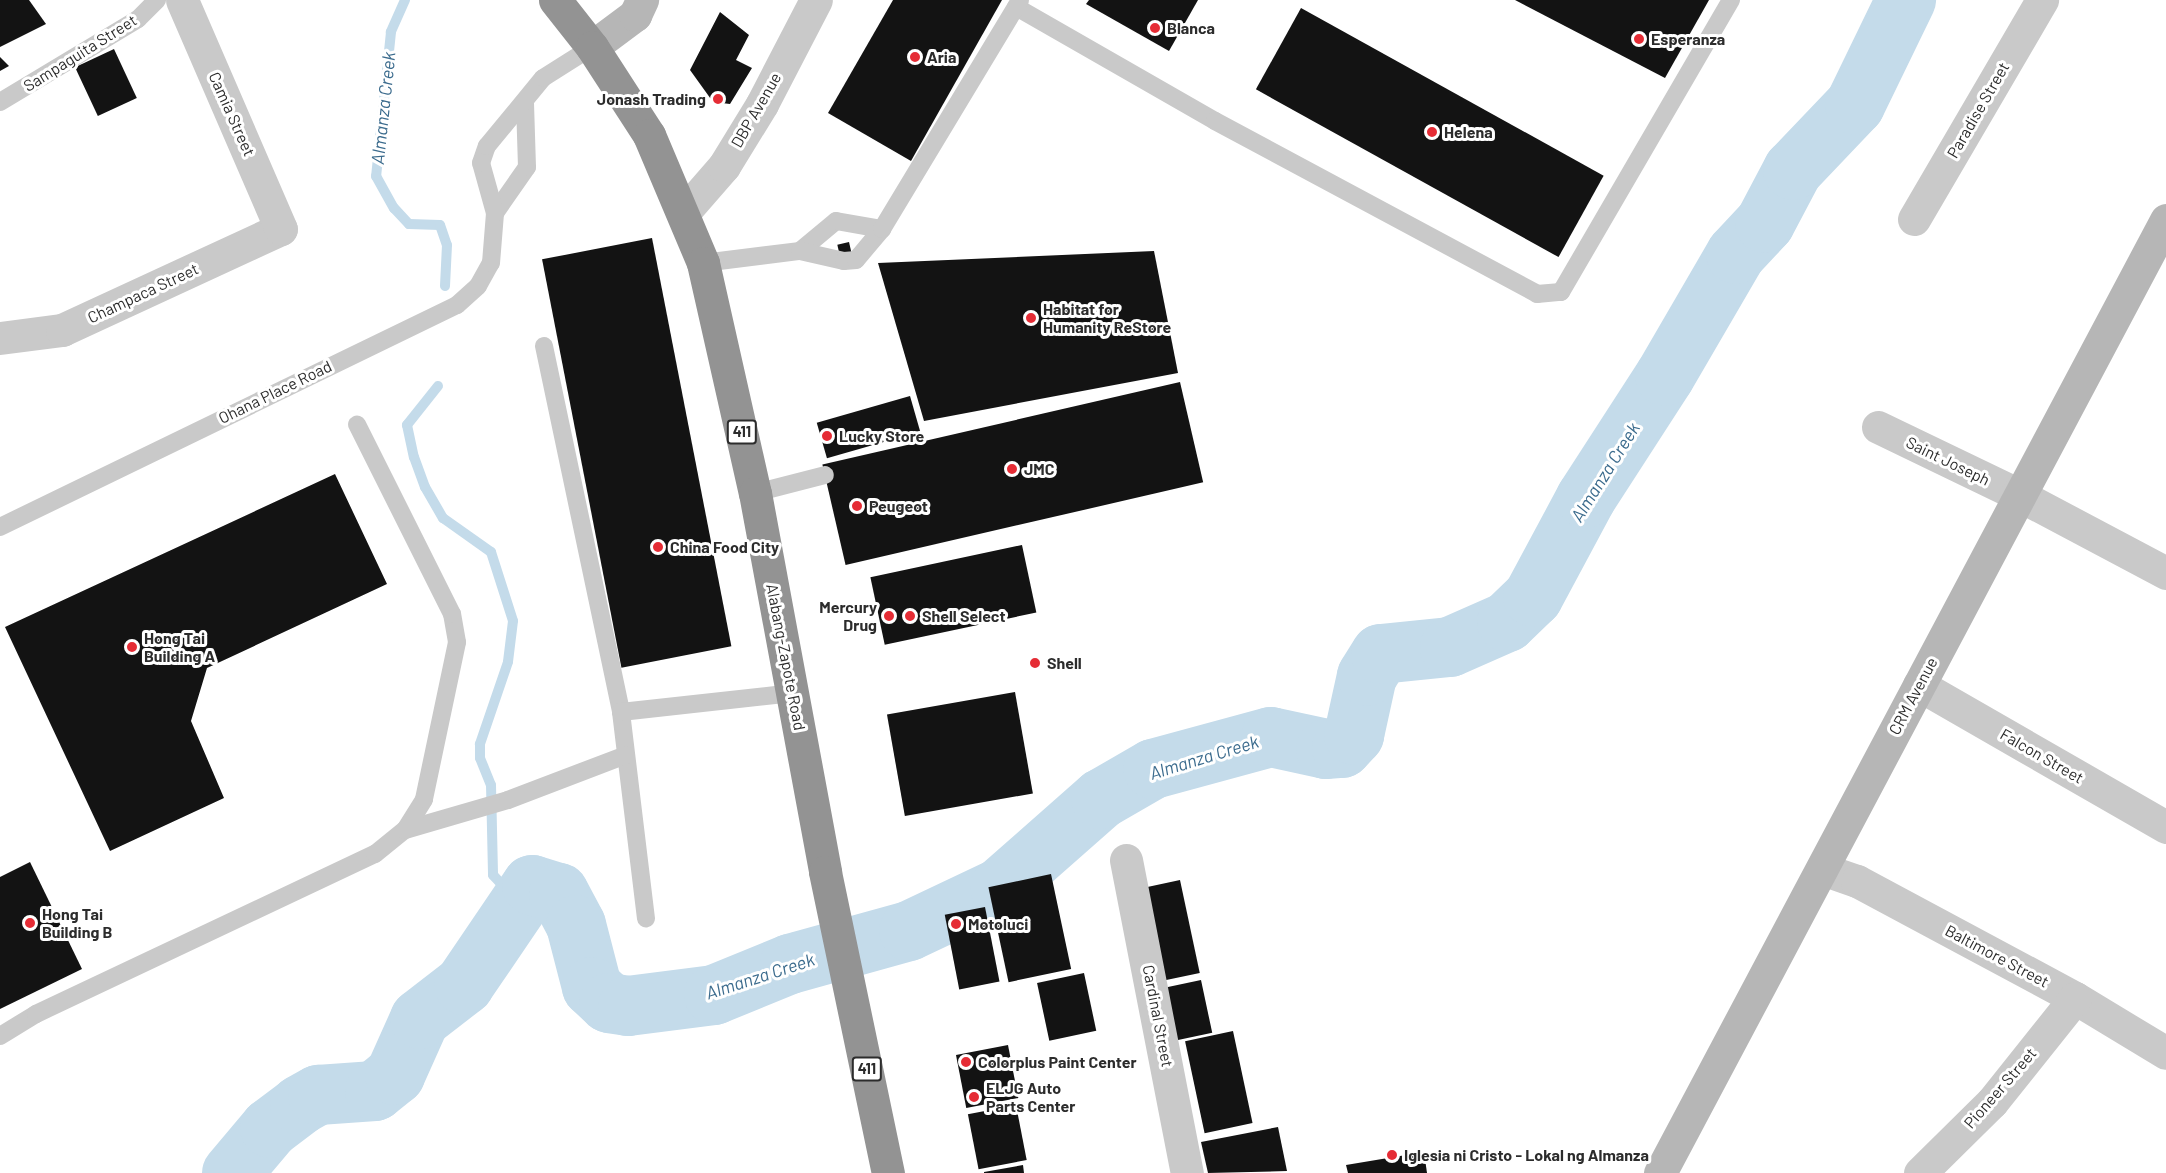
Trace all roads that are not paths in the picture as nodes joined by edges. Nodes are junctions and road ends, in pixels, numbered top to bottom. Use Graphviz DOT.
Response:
graph roads {
  1 [pos="157,0"];
  2 [pos="183,0"];
  3 [pos="555,0"];
  4 [pos="642,0"];
  5 [pos="816,0"];
  6 [pos="1731,0"];
  7 [pos="2042,0"];
  8 [pos="1018,4"];
  9 [pos="592,47"];
  10 [pos="0,102"];
  11 [pos="525,103"];
  12 [pos="684,212"];
  13 [pos="495,213"];
  14 [pos="1914,219"];
  15 [pos="2166,220"];
  16 [pos="281,229"];
  17 [pos="882,230"];
  18 [pos="800,251"];
  19 [pos="703,263"];
  20 [pos="0,338"];
  21 [pos="544,346"];
  22 [pos="357,424"];
  23 [pos="1878,427"];
  24 [pos="825,475"];
  25 [pos="755,493"];
  26 [pos="2018,494"];
  27 [pos="0,527"];
  28 [pos="2166,573"];
  29 [pos="1919,685"];
  30 [pos="793,693"];
  31 [pos="621,712"];
  32 [pos="626,755"];
  33 [pos="2166,826"];
  34 [pos="405,830"];
  35 [pos="1126,860"];
  36 [pos="1822,869"];
  37 [pos="646,918"];
  38 [pos="2075,998"];
  39 [pos="0,1036"];
  40 [pos="2166,1053"];
  41 [pos="888,1173"];
  42 [pos="1187,1173"];
  43 [pos="1659,1173"];
  44 [pos="1920,1173"];
  1 -- 10 [label="lane, Sampaguita Street"];
  2 -- 16 [label="street, Camia Street"];
  3 -- 9 [label="highway, Alabang-Zapote Road / 411"];
  4 -- 9 [label="street"];
  5 -- 12 [label="street, DBP Avenue"];
  6 -- 8 [label="lane"];
  7 -- 14 [label="street, Paradise Street"];
  8 -- 17 [label="lane"];
  9 -- 11 [label="lane, Ohana Place Road"];
  9 -- 12 [label="highway, Alabang-Zapote Road / 411"];
  11 -- 13 [label="lane, Ohana Place Road"];
  11 -- 13 [label="lane, Ohana Place Road"];
  12 -- 19 [label="highway, Alabang-Zapote Road / 411"];
  13 -- 27 [label="lane, Ohana Place Road"];
  15 -- 26 [label="street, CRM Avenue"];
  16 -- 20 [label="street, Champaca Street"];
  17 -- 18 [label="lane"];
  17 -- 18 [label="lane"];
  18 -- 19 [label="lane"];
  19 -- 25 [label="highway, Alabang-Zapote Road / 411"];
  21 -- 31 [label="lane"];
  22 -- 34 [label="lane"];
  23 -- 26 [label="street, Saint Joseph"];
  24 -- 25 [label="lane"];
  25 -- 30 [label="highway, Alabang-Zapote Road / 411"];
  26 -- 28 [label="street, Saint Joseph"];
  26 -- 29 [label="street, CRM Avenue"];
  29 -- 33 [label="street, Falcon Street"];
  29 -- 36 [label="street, CRM Avenue"];
  30 -- 31 [label="lane"];
  30 -- 41 [label="highway, Alabang-Zapote Road / 411"];
  31 -- 32 [label="lane"];
  32 -- 34 [label="lane"];
  32 -- 37 [label="lane"];
  34 -- 39 [label="lane"];
  35 -- 42 [label="street, Cardinal Street"];
  36 -- 38 [label="street, Baltimore Street"];
  36 -- 43 [label="street, CRM Avenue"];
  38 -- 40 [label="street, Baltimore Street"];
  38 -- 44 [label="street, Pioneer Street"];
}
